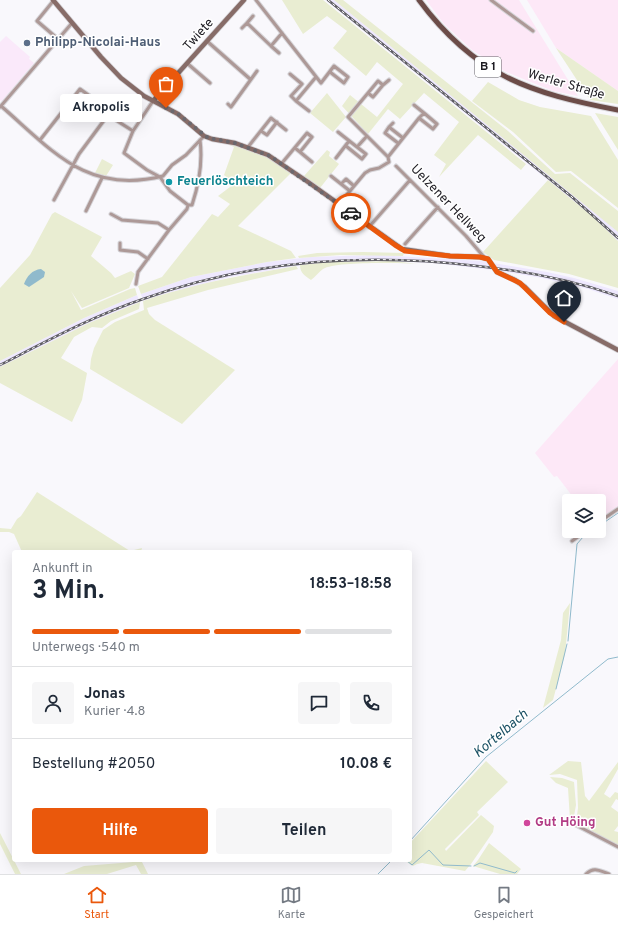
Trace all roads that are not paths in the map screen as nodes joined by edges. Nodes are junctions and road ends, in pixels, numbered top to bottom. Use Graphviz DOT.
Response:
graph roads {
  1 [pos="54,0"];
  2 [pos="244,0"];
  3 [pos="256,0"];
  4 [pos="419,0"];
  5 [pos="491,0"];
  6 [pos="253,16"];
  7 [pos="72,23"];
  8 [pos="247,23"];
  9 [pos="242,28"];
  10 [pos="533,31"];
  11 [pos="282,33"];
  12 [pos="58,39"];
  13 [pos="208,42"];
  14 [pos="271,46"];
  15 [pos="279,52"];
  16 [pos="188,64"];
  17 [pos="257,71"];
  18 [pos="330,72"];
  19 [pos="290,74"];
  20 [pos="316,77"];
  21 [pos="250,79"];
  22 [pos="389,80"];
  23 [pos="210,83"];
  24 [pos="302,84"];
  25 [pos="383,85"];
  26 [pos="307,88"];
  27 [pos="368,93"];
  28 [pos="373,97"];
  29 [pos="153,101"];
  30 [pos="296,101"];
  31 [pos="378,101"];
  32 [pos="414,105"];
  33 [pos="0,107"];
  34 [pos="230,107"];
  35 [pos="618,110"];
  36 [pos="308,111"];
  37 [pos="424,113"];
  38 [pos="108,116"];
  39 [pos="419,118"];
  40 [pos="277,122"];
  41 [pos="393,122"];
  42 [pos="389,127"];
  43 [pos="286,130"];
  44 [pos="133,131"];
  45 [pos="261,131"];
  46 [pos="338,132"];
  47 [pos="204,136"];
  48 [pos="367,136"];
  49 [pos="403,138"];
  50 [pos="40,140"];
  51 [pos="200,140"];
  52 [pos="349,141"];
  53 [pos="398,143"];
  54 [pos="346,146"];
  55 [pos="248,147"];
  56 [pos="357,147"];
  57 [pos="295,148"];
  58 [pos="300,152"];
  59 [pos="388,157"];
  60 [pos="336,158"];
  61 [pos="312,162"];
  62 [pos="282,163"];
  63 [pos="72,166"];
  64 [pos="396,166"];
  65 [pos="331,176"];
  66 [pos="160,177"];
  67 [pos="102,178"];
  68 [pos="410,180"];
  69 [pos="341,184"];
  70 [pos="354,186"];
  71 [pos="350,192"];
  72 [pos="54,200"];
  73 [pos="339,204"];
  74 [pos="188,205"];
  75 [pos="438,207"];
  76 [pos="86,211"];
  77 [pos="110,214"];
  78 [pos="370,227"];
  79 [pos="169,230"];
  80 [pos="120,243"];
  81 [pos="405,244"];
  82 [pos="484,257"];
  83 [pos="148,259"];
  84 [pos="136,284"];
  85 [pos="618,350"];
  86 [pos="618,509"];
  87 [pos="606,517"];
  88 [pos="576,538"];
  89 [pos="572,541"];
  90 [pos="574,824"];
  91 [pos="618,847"];
  92 [pos="586,874"];
  93 [pos="609,874"];
  1 -- 7 [label="street"];
  1 -- 12 [label="street"];
  2 -- 13 [label="street, Twiete"];
  3 -- 11 [label="street"];
  4 -- 35 [label="main road, Werler Straße / B 1"];
  5 -- 10 [label="street"];
  6 -- 8 [label="street"];
  7 -- 12 [label="street"];
  7 -- 29 [label="street"];
  8 -- 9 [label="street"];
  8 -- 14 [label="street"];
  11 -- 14 [label="street"];
  11 -- 20 [label="street"];
  12 -- 33 [label="street"];
  13 -- 16 [label="street, Twiete"];
  13 -- 21 [label="street"];
  14 -- 15 [label="street"];
  16 -- 23 [label="street"];
  16 -- 29 [label="street, Twiete"];
  17 -- 21 [label="street"];
  18 -- 18 [label="street"];
  18 -- 20 [label="street"];
  19 -- 24 [label="street"];
  20 -- 26 [label="street"];
  21 -- 34 [label="street"];
  22 -- 25 [label="street"];
  24 -- 26 [label="street"];
  24 -- 30 [label="street"];
  25 -- 27 [label="street"];
  25 -- 28 [label="street"];
  26 -- 30 [label="street"];
  27 -- 28 [label="street"];
  27 -- 48 [label="street"];
  28 -- 31 [label="street"];
  29 -- 44 [label="street"];
  29 -- 47 [label="street"];
  30 -- 36 [label="street"];
  32 -- 37 [label="street"];
  33 -- 50 [label="street"];
  37 -- 39 [label="street"];
  37 -- 39 [label="street"];
  38 -- 44 [label="street"];
  38 -- 50 [label="street"];
  38 -- 63 [label="street"];
  39 -- 49 [label="street"];
  40 -- 43 [label="street"];
  40 -- 45 [label="street"];
  40 -- 45 [label="street"];
  41 -- 42 [label="street"];
  42 -- 49 [label="street"];
  42 -- 53 [label="street"];
  44 -- 66 [label="street"];
  45 -- 55 [label="street"];
  46 -- 52 [label="street"];
  47 -- 51 [label="street"];
  47 -- 55 [label="street"];
  48 -- 56 [label="street"];
  48 -- 59 [label="street"];
  49 -- 53 [label="street"];
  50 -- 63 [label="street"];
  51 -- 66 [label="street"];
  51 -- 74 [label="street"];
  52 -- 54 [label="street"];
  52 -- 56 [label="street"];
  53 -- 59 [label="street"];
  54 -- 56 [label="street"];
  54 -- 60 [label="street"];
  55 -- 62 [label="street"];
  57 -- 58 [label="street"];
  57 -- 58 [label="street"];
  57 -- 62 [label="street"];
  58 -- 61 [label="street"];
  59 -- 70 [label="street"];
  62 -- 73 [label="street"];
  63 -- 67 [label="street"];
  63 -- 72 [label="street"];
  64 -- 68 [label="street, Uelzener Hellweg"];
  65 -- 69 [label="street"];
  66 -- 67 [label="street"];
  66 -- 74 [label="street"];
  67 -- 76 [label="street"];
  68 -- 75 [label="street, Uelzener Hellweg"];
  68 -- 78 [label="street"];
  69 -- 70 [label="street"];
  69 -- 71 [label="street"];
  70 -- 71 [label="street"];
  71 -- 73 [label="street"];
  73 -- 78 [label="street"];
  74 -- 79 [label="street"];
  75 -- 81 [label="street"];
  75 -- 82 [label="street, Uelzener Hellweg"];
  77 -- 79 [label="street"];
  78 -- 82 [label="street"];
  79 -- 83 [label="street"];
  80 -- 83 [label="street"];
  82 -- 85 [label="street"];
  83 -- 84 [label="street"];
  86 -- 87 [label="street"];
  88 -- 89 [label="street"];
  90 -- 91 [label="street"];
  92 -- 93 [label="street"];
}
